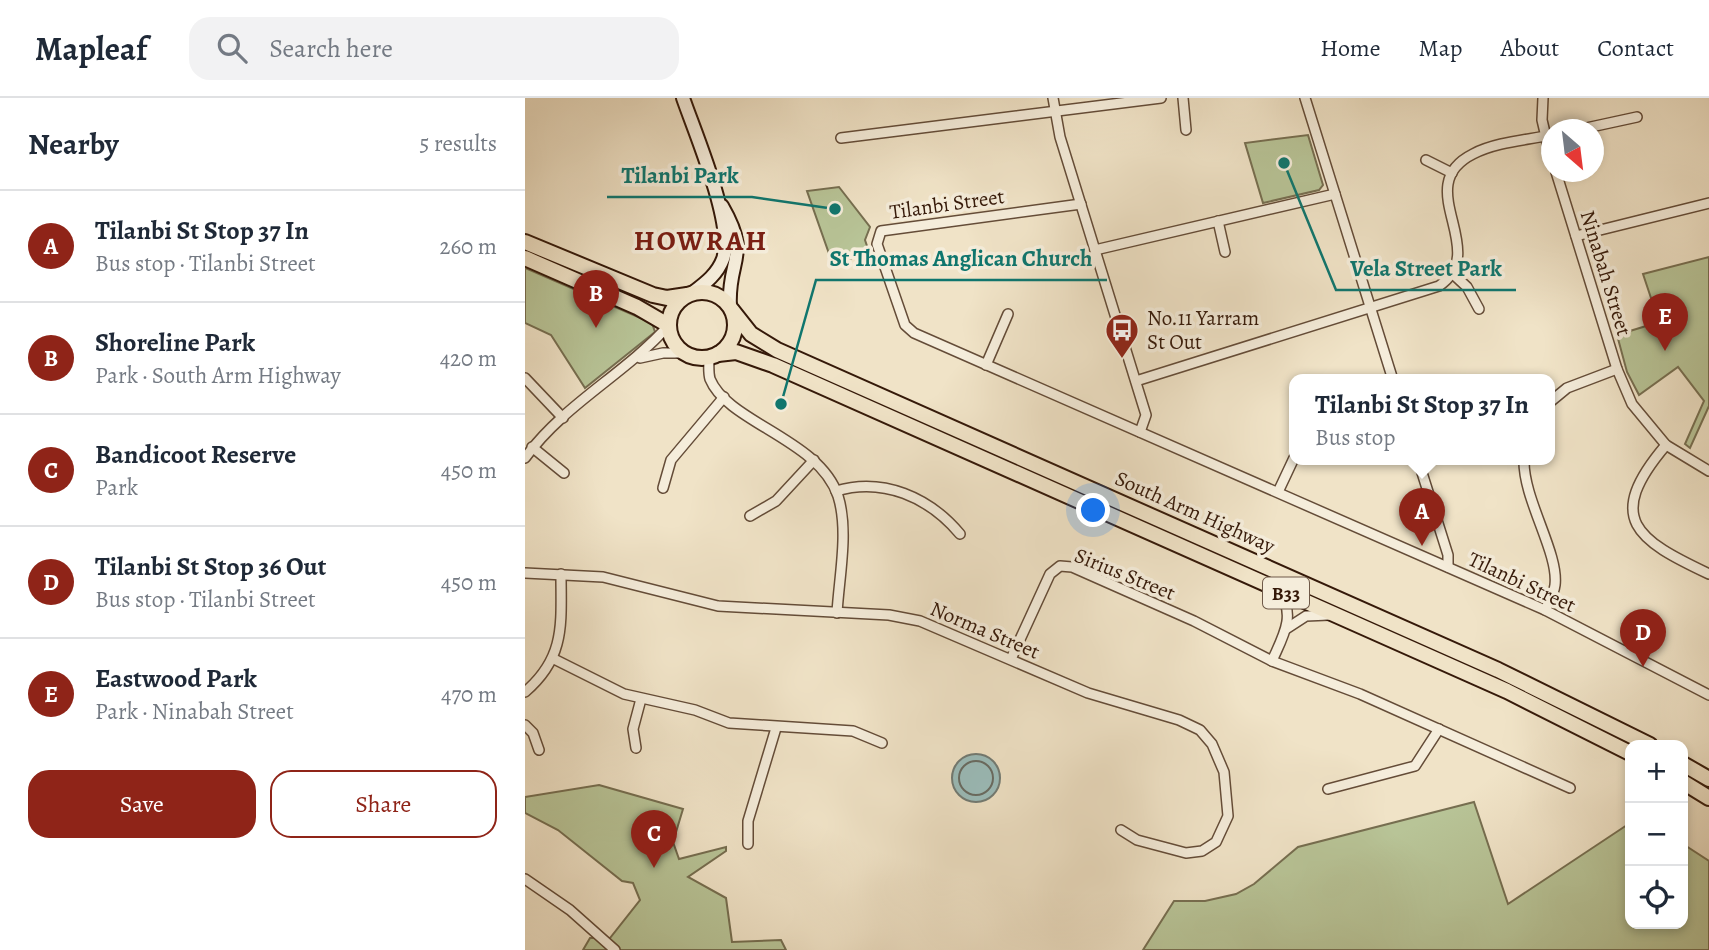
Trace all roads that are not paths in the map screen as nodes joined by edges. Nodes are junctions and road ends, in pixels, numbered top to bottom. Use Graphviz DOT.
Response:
graph roads {
  1 [pos="683,98"];
  2 [pos="1053,98"];
  3 [pos="1161,98"];
  4 [pos="1183,98"];
  5 [pos="1305,98"];
  6 [pos="1543,98"];
  7 [pos="1055,111"];
  8 [pos="1637,117"];
  9 [pos="1546,119"];
  10 [pos="1604,124"];
  11 [pos="1186,130"];
  12 [pos="1541,137"];
  13 [pos="842,138"];
  14 [pos="1426,160"];
  15 [pos="1452,173"];
  16 [pos="1559,182"];
  17 [pos="1335,194"];
  18 [pos="717,196"];
  19 [pos="1709,203"];
  20 [pos="1081,204"];
  21 [pos="1217,221"];
  22 [pos="1576,236"];
  23 [pos="525,242"];
  24 [pos="1095,250"];
  25 [pos="1225,252"];
  26 [pos="525,258"];
  27 [pos="1453,274"];
  28 [pos="690,294"];
  29 [pos="1371,308"];
  30 [pos="731,309"];
  31 [pos="1479,309"];
  32 [pos="1008,314"];
  33 [pos="668,326"];
  34 [pos="683,353"];
  35 [pos="714,356"];
  36 [pos="631,362"];
  37 [pos="986,365"];
  38 [pos="1617,369"];
  39 [pos="1391,374"];
  40 [pos="525,378"];
  41 [pos="1136,381"];
  42 [pos="725,397"];
  43 [pos="1555,398"];
  44 [pos="563,418"];
  45 [pos="1140,432"];
  46 [pos="1666,445"];
  47 [pos="533,447"];
  48 [pos="525,457"];
  49 [pos="814,460"];
  50 [pos="1291,465"];
  51 [pos="1420,465"];
  52 [pos="1525,465"];
  53 [pos="1709,471"];
  54 [pos="564,473"];
  55 [pos="663,488"];
  56 [pos="836,491"];
  57 [pos="1278,492"];
  58 [pos="750,516"];
  59 [pos="960,534"];
  60 [pos="1448,567"];
  61 [pos="525,573"];
  62 [pos="561,574"];
  63 [pos="1709,574"];
  64 [pos="1276,588"];
  65 [pos="1545,610"];
  66 [pos="837,613"];
  67 [pos="1335,615"];
  68 [pos="1286,629"];
  69 [pos="554,659"];
  70 [pos="1011,659"];
  71 [pos="1272,661"];
  72 [pos="525,692"];
  73 [pos="1709,695"];
  74 [pos="641,699"];
  75 [pos="525,725"];
  76 [pos="776,728"];
  77 [pos="1439,729"];
  78 [pos="1640,740"];
  79 [pos="882,743"];
  80 [pos="636,748"];
  81 [pos="539,750"];
  82 [pos="1625,750"];
  83 [pos="1688,767"];
  84 [pos="1709,779"];
  85 [pos="1688,785"];
  86 [pos="1570,788"];
  87 [pos="1328,789"];
  88 [pos="1709,798"];
  89 [pos="1121,830"];
  90 [pos="748,844"];
  91 [pos="525,878"];
  92 [pos="615,950"];
  1 -- 18 [label="main road"];
  2 -- 7 [label="street"];
  3 -- 7 [label="street"];
  4 -- 11 [label="street"];
  5 -- 17 [label="street"];
  6 -- 9 [label="street"];
  7 -- 13 [label="street"];
  7 -- 20 [label="street"];
  8 -- 10 [label="street"];
  12 -- 15 [label="street"];
  14 -- 15 [label="street"];
  15 -- 27 [label="street"];
  16 -- 22 [label="street, Ninabah Street"];
  17 -- 21 [label="street"];
  17 -- 29 [label="street"];
  18 -- 28 [label="main road"];
  18 -- 30 [label="main road"];
  19 -- 22 [label="street"];
  20 -- 24 [label="street"];
  20 -- 37 [label="street, Tilanbi Street"];
  21 -- 24 [label="street"];
  21 -- 25 [label="street"];
  22 -- 38 [label="street, Ninabah Street"];
  23 -- 28 [label="main road, B33"];
  24 -- 41 [label="street"];
  26 -- 33 [label="main road"];
  27 -- 29 [label="street"];
  27 -- 31 [label="street"];
  28 -- 30 [label="main road, B33"];
  28 -- 33 [label="main road"];
  29 -- 39 [label="street"];
  29 -- 41 [label="street"];
  30 -- 35 [label="main road"];
  30 -- 78 [label="main road, South Arm Highway / B33"];
  32 -- 37 [label="street"];
  33 -- 34 [label="main road"];
  33 -- 36 [label="street"];
  34 -- 35 [label="main road, B33"];
  34 -- 36 [label="street"];
  35 -- 42 [label="street"];
  35 -- 64 [label="main road, South Arm Highway / B33"];
  36 -- 44 [label="street"];
  37 -- 45 [label="street, Tilanbi Street"];
  38 -- 43 [label="street"];
  38 -- 46 [label="street, Ninabah Street"];
  40 -- 44 [label="street"];
  41 -- 45 [label="street"];
  42 -- 49 [label="street"];
  42 -- 55 [label="street"];
  44 -- 47 [label="street"];
  45 -- 57 [label="street, Tilanbi Street"];
  46 -- 53 [label="street, Ninabah Street"];
  46 -- 63 [label="street"];
  47 -- 48 [label="street"];
  47 -- 54 [label="street"];
  49 -- 56 [label="street"];
  49 -- 58 [label="street"];
  50 -- 57 [label="street"];
  51 -- 60 [label="street"];
  52 -- 65 [label="street"];
  56 -- 59 [label="street"];
  56 -- 66 [label="street"];
  57 -- 60 [label="street, Tilanbi Street"];
  60 -- 65 [label="street, Tilanbi Street"];
  61 -- 62 [label="street, Norma Street"];
  62 -- 66 [label="street, Norma Street"];
  62 -- 69 [label="street"];
  64 -- 67 [label="main road, South Arm Highway / B33"];
  64 -- 68 [label="street"];
  65 -- 73 [label="street, Tilanbi Street"];
  66 -- 70 [label="street, Norma Street"];
  67 -- 68 [label="street"];
  67 -- 82 [label="main road, South Arm Highway / B33"];
  68 -- 71 [label="street"];
  69 -- 72 [label="street"];
  69 -- 74 [label="street"];
  70 -- 71 [label="street, Sirius Street"];
  70 -- 89 [label="street, Norma Street"];
  71 -- 77 [label="street, Sirius Street"];
  74 -- 76 [label="street"];
  74 -- 80 [label="street"];
  75 -- 81 [label="street"];
  76 -- 79 [label="street"];
  76 -- 90 [label="street"];
  77 -- 86 [label="street, Sirius Street"];
  77 -- 87 [label="street"];
  83 -- 84 [label="main road"];
  85 -- 88 [label="main road"];
  91 -- 92 [label="street"];
}
